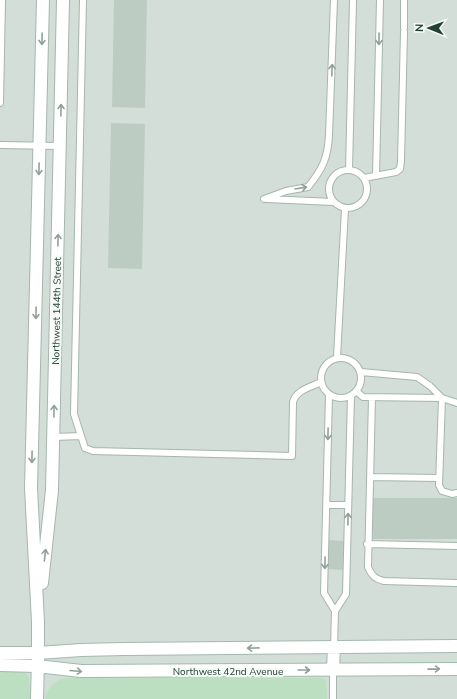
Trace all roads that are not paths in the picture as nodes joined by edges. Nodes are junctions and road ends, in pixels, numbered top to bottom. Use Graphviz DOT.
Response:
graph roads {
  1 [pos="2,0"];
  2 [pos="43,0"];
  3 [pos="63,0"];
  4 [pos="83,0"];
  5 [pos="334,0"];
  6 [pos="353,0"];
  7 [pos="380,0"];
  8 [pos="404,0"];
  9 [pos="0,103"];
  10 [pos="0,145"];
  11 [pos="40,145"];
  12 [pos="60,146"];
  13 [pos="349,170"];
  14 [pos="376,176"];
  15 [pos="364,178"];
  16 [pos="333,202"];
  17 [pos="345,209"];
  18 [pos="36,292"];
  19 [pos="56,292"];
  20 [pos="337,357"];
  21 [pos="361,372"];
  22 [pos="321,382"];
  23 [pos="356,391"];
  24 [pos="329,394"];
  25 [pos="351,396"];
  26 [pos="372,398"];
  27 [pos="442,398"];
  28 [pos="457,403"];
  29 [pos="81,436"];
  30 [pos="53,437"];
  31 [pos="370,476"];
  32 [pos="439,478"];
  33 [pos="457,493"];
  34 [pos="327,505"];
  35 [pos="348,505"];
  36 [pos="367,544"];
  37 [pos="457,546"];
  38 [pos="457,583"];
  39 [pos="334,611"];
  40 [pos="38,622"];
  41 [pos="457,646"];
  42 [pos="334,647"];
  43 [pos="0,653"];
  44 [pos="38,660"];
  45 [pos="0,664"];
  46 [pos="457,669"];
  47 [pos="334,670"];
  48 [pos="37,699"];
  49 [pos="333,699"];
  1 -- 9 [label="lane"];
  2 -- 11 [label="street, Northwest 144th Street, one-way"];
  12 -- 3 [label="street, Northwest 144th Street, one-way"];
  4 -- 29 [label="lane"];
  16 -- 5 [label="lane, one-way"];
  6 -- 13 [label="lane"];
  7 -- 14 [label="lane, one-way"];
  8 -- 14 [label="lane"];
  10 -- 11 [label="lane"];
  11 -- 12 [label="lane"];
  11 -- 18 [label="street, Northwest 144th Street, one-way"];
  19 -- 12 [label="street, Northwest 144th Street, one-way"];
  13 -- 15 [label="lane"];
  13 -- 16 [label="lane"];
  14 -- 15 [label="lane"];
  15 -- 17 [label="lane"];
  16 -- 17 [label="lane"];
  17 -- 20 [label="lane"];
  18 -- 19 [label="street"];
  18 -- 40 [label="street, Northwest 144th Street, one-way"];
  30 -- 19 [label="street, Northwest 144th Street, one-way"];
  20 -- 21 [label="lane"];
  20 -- 22 [label="lane"];
  21 -- 23 [label="lane"];
  21 -- 27 [label="lane"];
  22 -- 24 [label="lane"];
  22 -- 29 [label="lane"];
  23 -- 25 [label="lane"];
  23 -- 26 [label="lane"];
  24 -- 25 [label="lane"];
  24 -- 34 [label="lane, one-way"];
  25 -- 35 [label="lane"];
  26 -- 27 [label="lane"];
  26 -- 31 [label="lane"];
  27 -- 28 [label="lane"];
  27 -- 32 [label="lane"];
  29 -- 30 [label="lane"];
  40 -- 30 [label="street, Northwest 144th Street, one-way"];
  31 -- 32 [label="lane"];
  31 -- 36 [label="lane"];
  32 -- 33 [label="lane"];
  34 -- 35 [label="lane"];
  34 -- 39 [label="lane, one-way"];
  39 -- 35 [label="lane, one-way"];
  36 -- 37 [label="lane"];
  36 -- 38 [label="lane"];
  39 -- 42 [label="lane"];
  40 -- 44 [label="street, Northwest 144th Street"];
  41 -- 42 [label="street, Northwest 42nd Avenue"];
  42 -- 44 [label="street, Northwest 42nd Avenue, one-way"];
  42 -- 47 [label="street"];
  43 -- 44 [label="street, Northwest 42nd Avenue"];
  44 -- 45 [label="street, Northwest 42nd Avenue"];
  44 -- 47 [label="street, Northwest 42nd Avenue, one-way"];
  44 -- 48 [label="street, Northwest 144th Street"];
  47 -- 46 [label="street, Northwest 42nd Avenue, one-way"];
  47 -- 49 [label="lane"];
}
